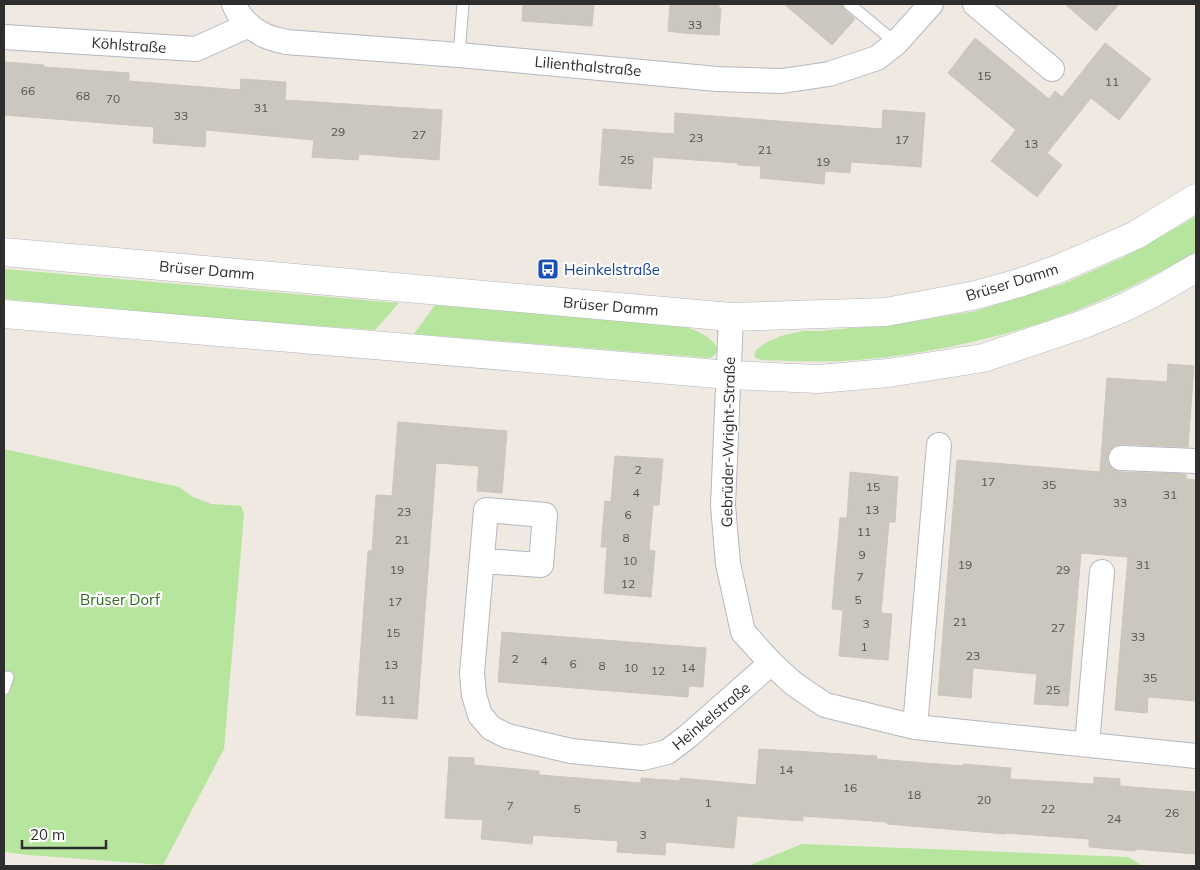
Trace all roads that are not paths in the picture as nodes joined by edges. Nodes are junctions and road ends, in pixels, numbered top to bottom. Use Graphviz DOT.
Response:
graph roads {
  1 [pos="234,4"];
  2 [pos="463,4"];
  3 [pos="849,4"];
  4 [pos="932,4"];
  5 [pos="975,4"];
  6 [pos="249,26"];
  7 [pos="4,37"];
  8 [pos="896,43"];
  9 [pos="459,55"];
  10 [pos="1052,69"];
  11 [pos="1196,198"];
  12 [pos="4,252"];
  13 [pos="1196,268"];
  14 [pos="4,314"];
  15 [pos="731,317"];
  16 [pos="729,374"];
  17 [pos="939,444"];
  18 [pos="1121,458"];
  19 [pos="1196,461"];
  20 [pos="482,561"];
  21 [pos="1102,572"];
  22 [pos="771,663"];
  23 [pos="8,677"];
  24 [pos="4,689"];
  25 [pos="915,727"];
  26 [pos="1087,744"];
  27 [pos="1196,756"];
  1 -- 6 [label="street, Lilienthalstraße"];
  2 -- 9 [label="lane"];
  3 -- 8 [label="lane"];
  4 -- 8 [label="street, Lilienthalstraße"];
  5 -- 10 [label="street"];
  6 -- 7 [label="street, Köhlstraße"];
  6 -- 9 [label="street, Lilienthalstraße"];
  8 -- 9 [label="street, Lilienthalstraße"];
  11 -- 15 [label="street, Brüser Damm"];
  12 -- 15 [label="street, Brüser Damm"];
  13 -- 16 [label="street"];
  14 -- 16 [label="street"];
  15 -- 16 [label="street, Gebrüder-Wright-Straße"];
  16 -- 22 [label="street, Gebrüder-Wright-Straße"];
  17 -- 25 [label="street"];
  18 -- 19 [label="street"];
  20 -- 22 [label="street, Heinkelstraße"];
  21 -- 26 [label="street"];
  22 -- 25 [label="street, Gebrüder-Wright-Straße"];
  23 -- 24 [label="lane"];
  25 -- 26 [label="street, Gebrüder-Wright-Straße"];
  26 -- 27 [label="street, Gebrüder-Wright-Straße"];
}
